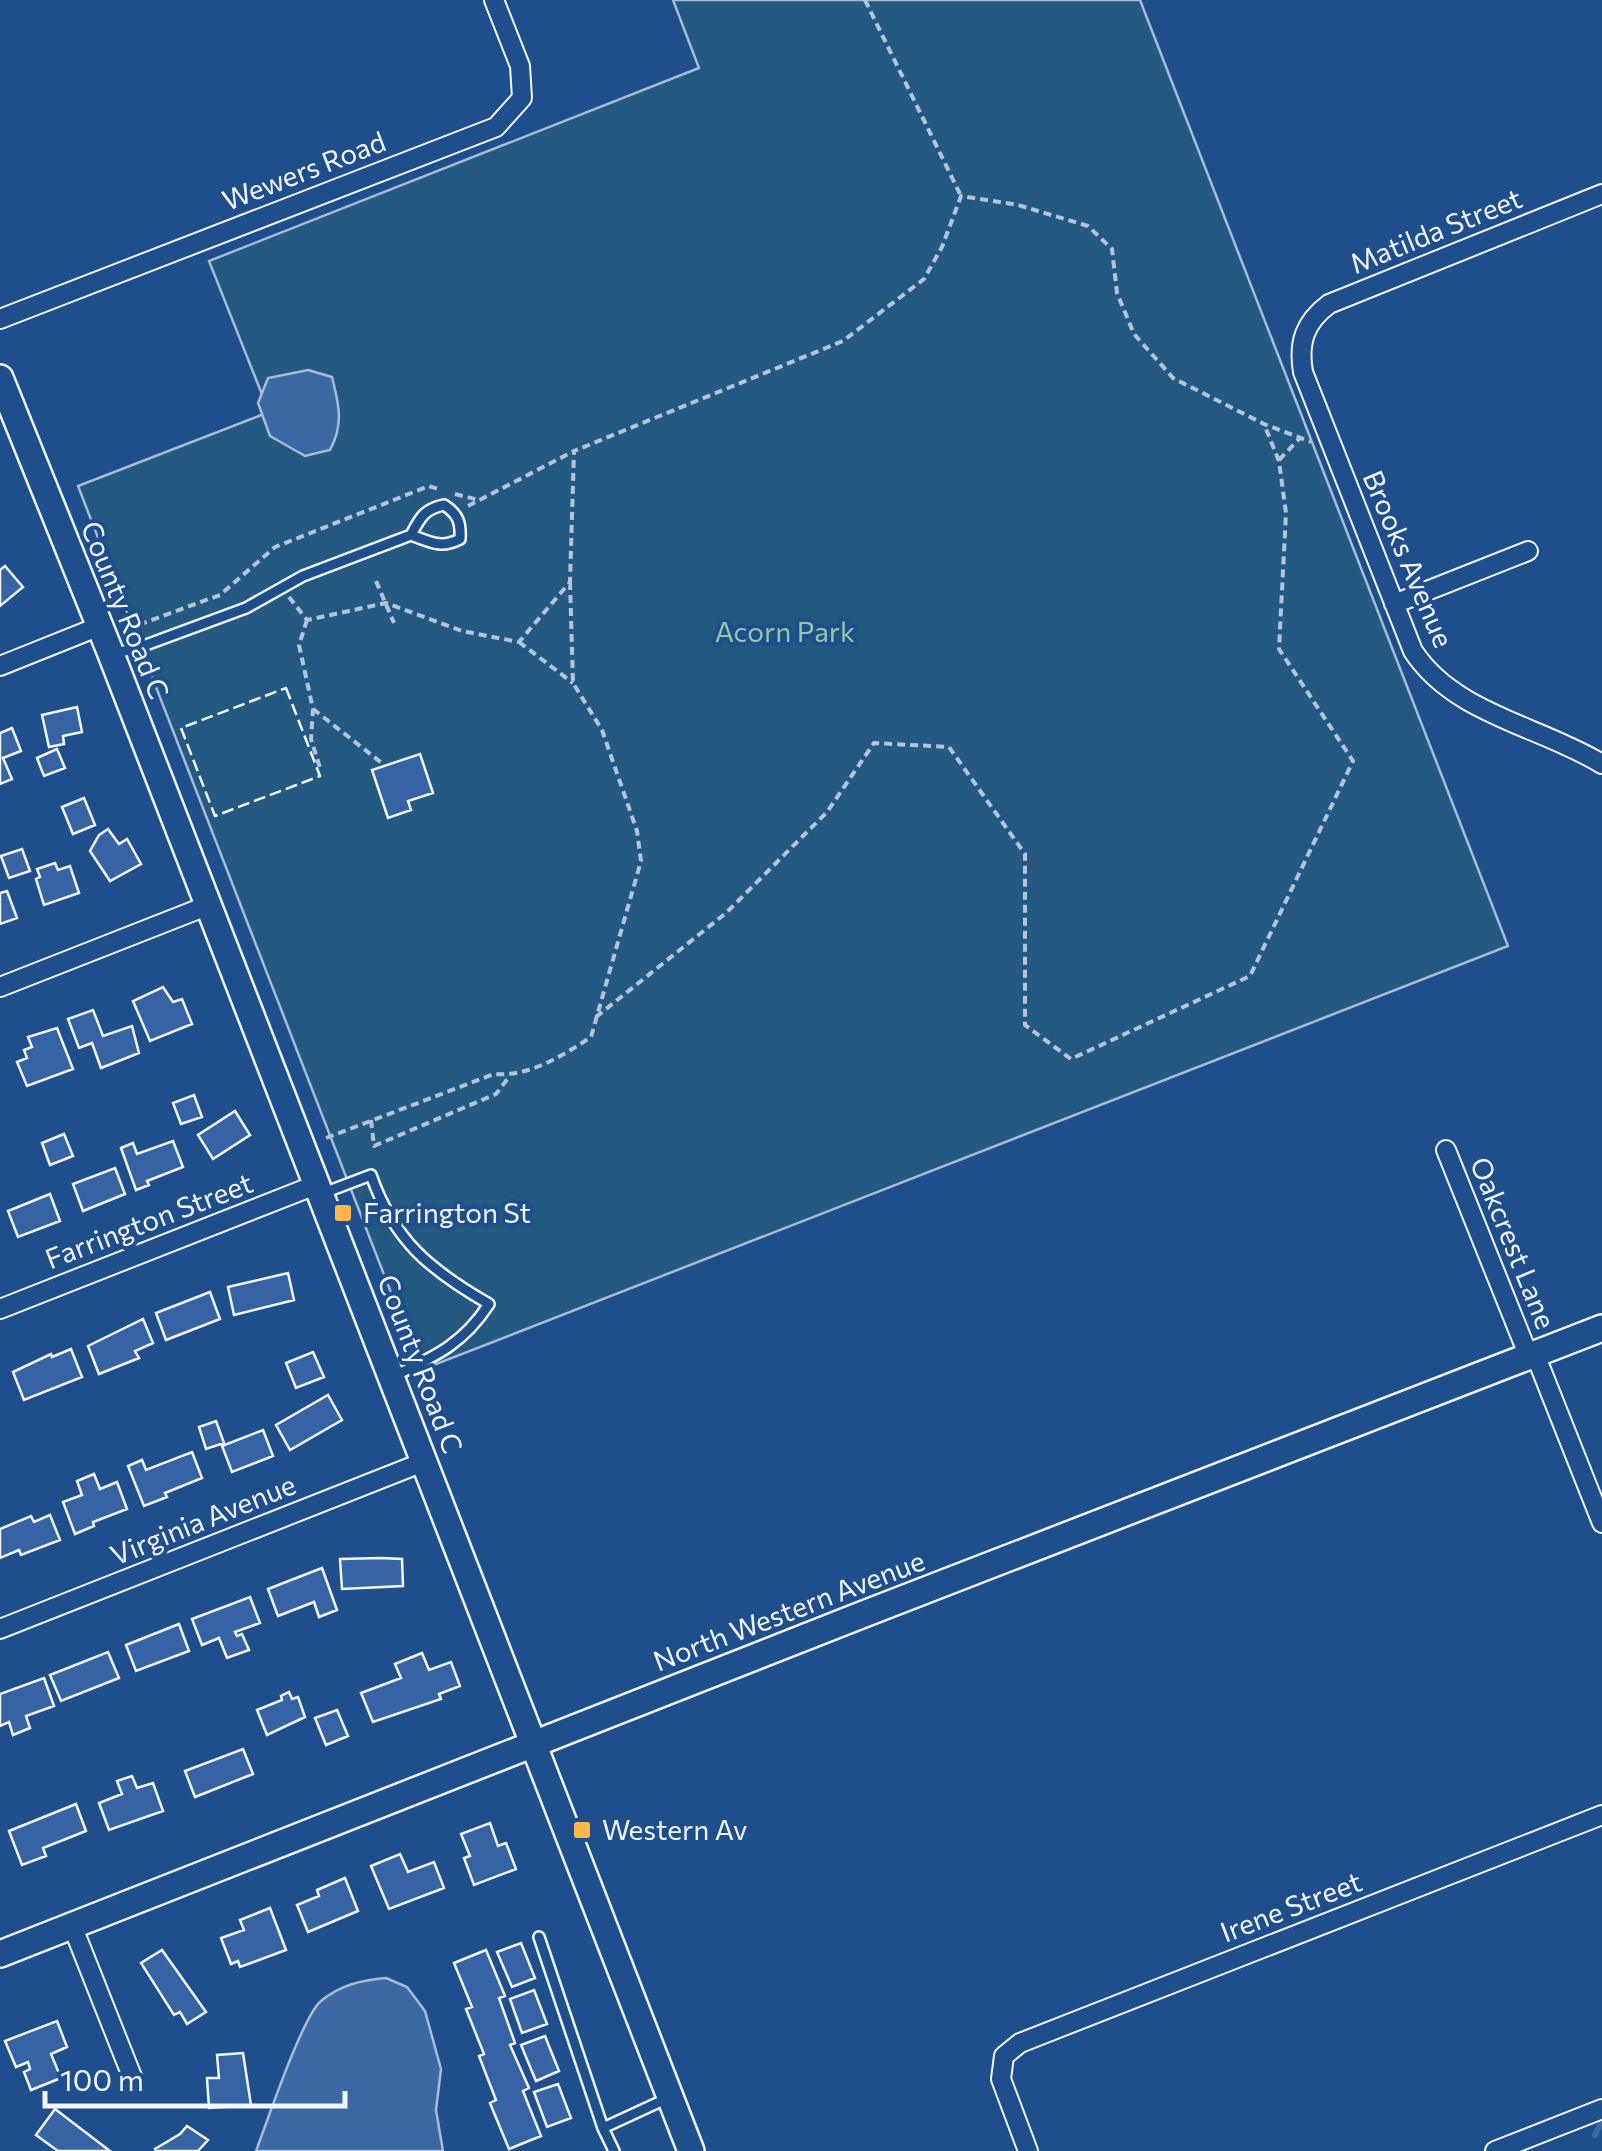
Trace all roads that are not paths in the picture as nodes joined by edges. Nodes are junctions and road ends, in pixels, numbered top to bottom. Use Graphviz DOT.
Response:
graph roads {
  1 [pos="494,0"];
  2 [pos="1602,194"];
  3 [pos="0,319"];
  4 [pos="1303,334"];
  5 [pos="0,378"];
  6 [pos="411,535"];
  7 [pos="1528,550"];
  8 [pos="1394,604"];
  9 [pos="112,637"];
  10 [pos="0,666"];
  11 [pos="1602,764"];
  12 [pos="209,905"];
  13 [pos="0,987"];
  14 [pos="1446,1150"];
  15 [pos="320,1189"];
  16 [pos="0,1309"];
  17 [pos="1602,1328"];
  18 [pos="1532,1355"];
  19 [pos="393,1377"];
  20 [pos="426,1461"];
  21 [pos="1602,1523"];
  22 [pos="0,1629"];
  23 [pos="536,1742"];
  24 [pos="1602,1815"];
  25 [pos="72,1926"];
  26 [pos="539,1937"];
  27 [pos="0,1954"];
  28 [pos="133,2079"];
  29 [pos="670,2097"];
  30 [pos="1602,2109"];
  31 [pos="603,2128"];
  32 [pos="614,2151"];
  33 [pos="691,2151"];
  34 [pos="1028,2151"];
  35 [pos="1495,2151"];
  1 -- 3 [label="street, Wewers Road"];
  2 -- 4 [label="street, Matilda Street"];
  4 -- 8 [label="street, Brooks Avenue"];
  5 -- 9 [label="main road, County Road C"];
  6 -- 6 [label="lane"];
  6 -- 9 [label="lane"];
  7 -- 8 [label="street"];
  8 -- 11 [label="street, Brooks Avenue"];
  9 -- 10 [label="street"];
  9 -- 12 [label="main road, County Road C"];
  12 -- 13 [label="street"];
  12 -- 15 [label="main road, County Road C"];
  14 -- 18 [label="street, Oakcrest Lane"];
  15 -- 16 [label="street, Farrington Street"];
  15 -- 19 [label="main road, County Road C"];
  15 -- 19 [label="lane"];
  17 -- 18 [label="main road, North Western Avenue"];
  18 -- 21 [label="street, Oakcrest Lane"];
  18 -- 23 [label="main road, North Western Avenue"];
  19 -- 20 [label="main road, County Road C"];
  20 -- 22 [label="street, Virginia Avenue"];
  20 -- 23 [label="main road, County Road C"];
  23 -- 25 [label="main road, North Western Avenue"];
  23 -- 29 [label="main road, County Road C"];
  24 -- 34 [label="street, Irene Street"];
  25 -- 27 [label="main road, North Western Avenue"];
  25 -- 28 [label="street"];
  26 -- 31 [label="lane"];
  29 -- 31 [label="lane"];
  29 -- 33 [label="main road, County Road C"];
  30 -- 35 [label="street"];
  31 -- 32 [label="lane"];
}
